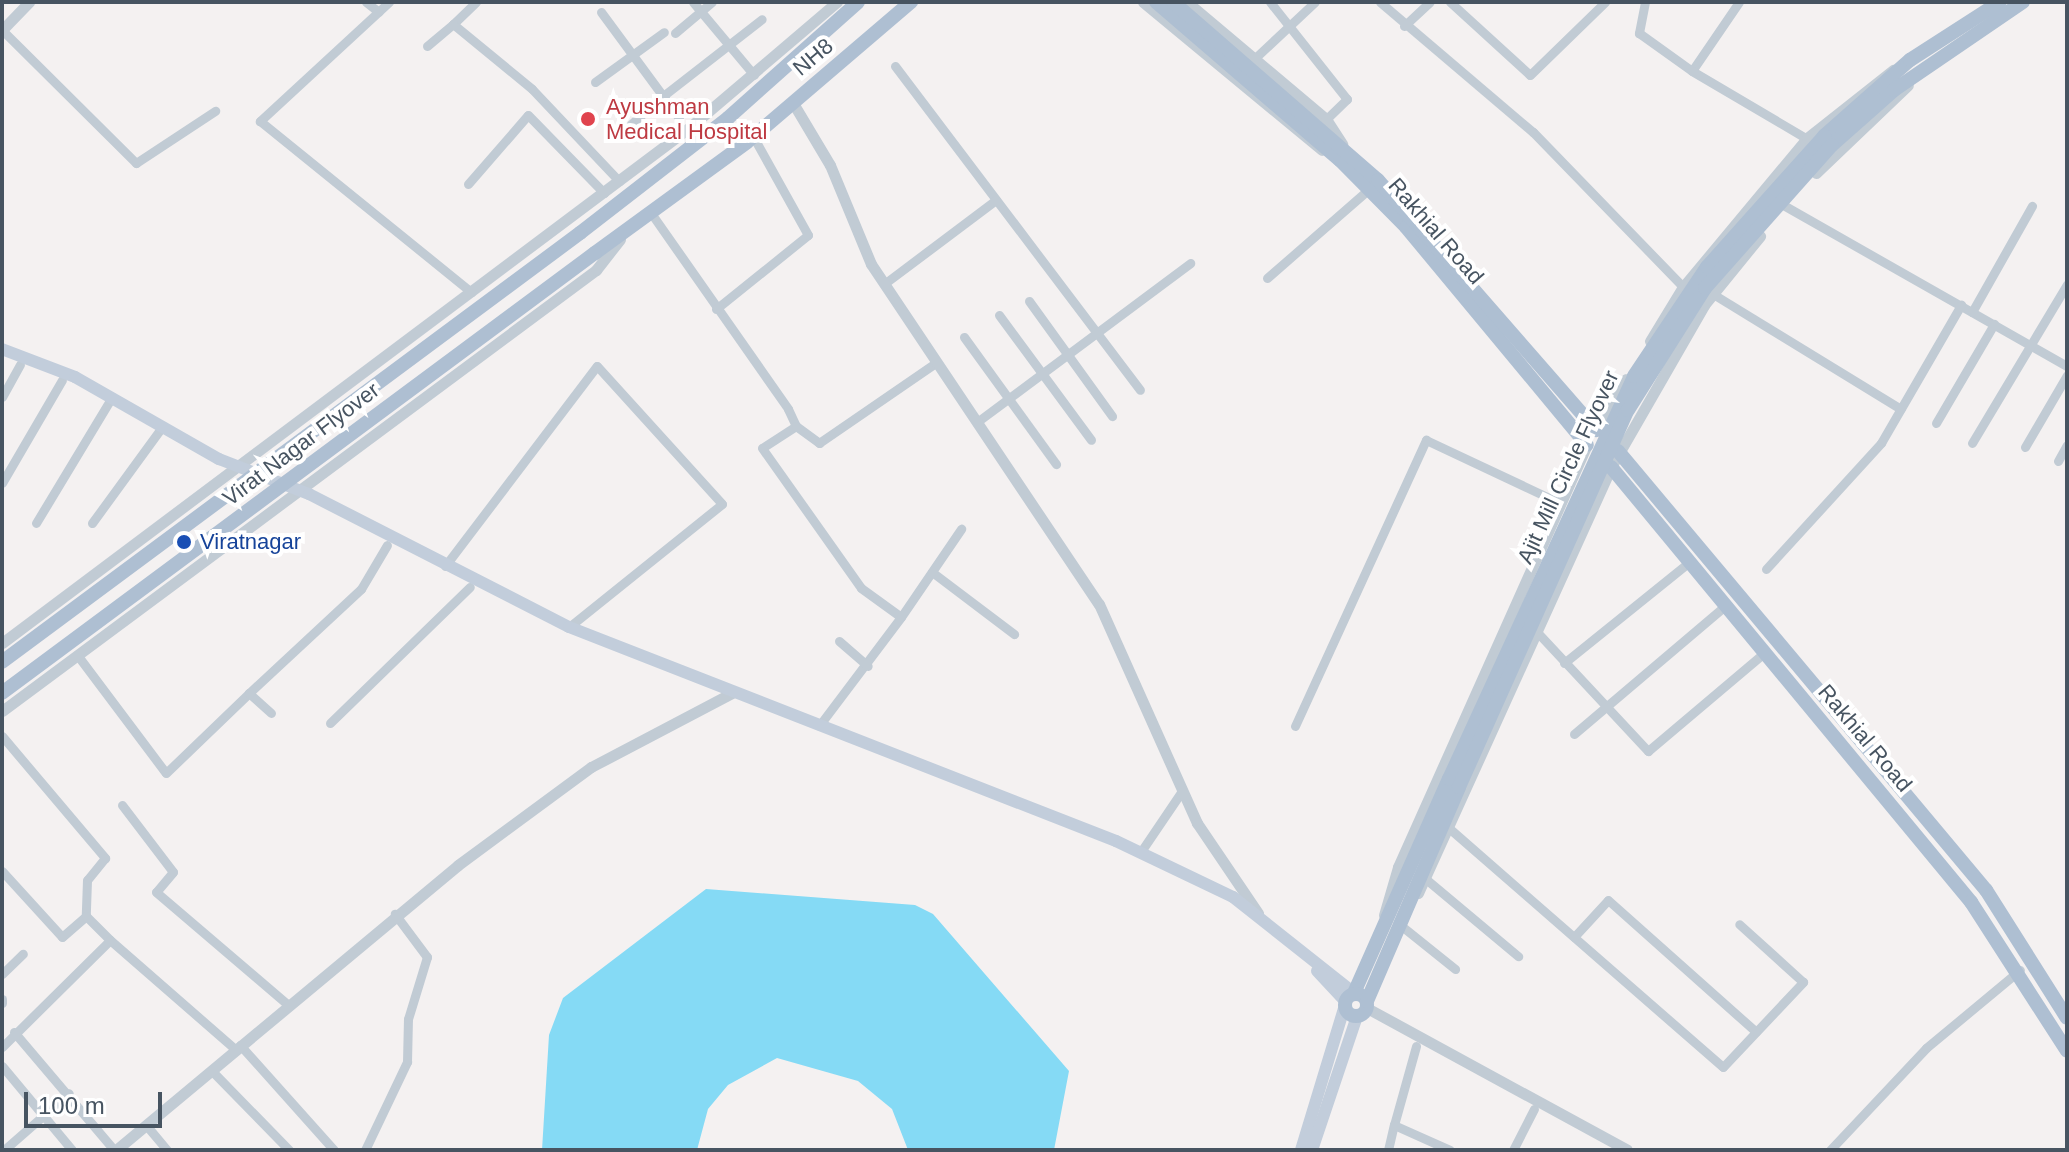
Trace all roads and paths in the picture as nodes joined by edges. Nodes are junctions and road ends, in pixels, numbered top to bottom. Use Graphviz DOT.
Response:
graph roads {
  1 [pos="29,2"];
  2 [pos="366,2"];
  3 [pos="389,2"];
  4 [pos="476,2"];
  5 [pos="693,2"];
  6 [pos="712,2"];
  7 [pos="837,2"];
  8 [pos="858,2"];
  9 [pos="911,2"];
  10 [pos="1143,2"];
  11 [pos="1156,2"];
  12 [pos="1173,2"];
  13 [pos="1187,2"];
  14 [pos="1270,2"];
  15 [pos="1315,2"];
  16 [pos="1380,2"];
  17 [pos="1430,2"];
  18 [pos="1450,2"];
  19 [pos="1605,2"];
  20 [pos="1645,2"];
  21 [pos="1739,2"];
  22 [pos="2000,2"];
  23 [pos="2023,2"];
  24 [pos="701,11"];
  25 [pos="379,12"];
  26 [pos="601,12"];
  27 [pos="762,19"];
  28 [pos="453,24"];
  29 [pos="1288,25"];
  30 [pos="1404,26"];
  31 [pos="2,30"];
  32 [pos="664,32"];
  33 [pos="675,33"];
  34 [pos="427,46"];
  35 [pos="730,46"];
  36 [pos="632,53"];
  37 [pos="1254,59"];
  38 [pos="895,66"];
  39 [pos="1914,66"];
  40 [pos="1692,71"];
  41 [pos="754,75"];
  42 [pos="595,82"];
  43 [pos="663,96"];
  44 [pos="793,103"];
  45 [pos="215,111"];
  46 [pos="679,118"];
  47 [pos="631,124"];
  48 [pos="1321,128"];
  49 [pos="753,136"];
  50 [pos="1807,138"];
  51 [pos="1344,156"];
  52 [pos="1828,160"];
  53 [pos="619,181"];
  54 [pos="468,184"];
  55 [pos="1369,189"];
  56 [pos="604,193"];
  57 [pos="996,200"];
  58 [pos="587,205"];
  59 [pos="1785,206"];
  60 [pos="2032,206"];
  61 [pos="651,213"];
  62 [pos="598,220"];
  63 [pos="627,230"];
  64 [pos="1190,263"];
  65 [pos="1267,278"];
  66 [pos="884,284"];
  67 [pos="2067,284"];
  68 [pos="1683,287"];
  69 [pos="471,292"];
  70 [pos="1713,294"];
  71 [pos="1029,301"];
  72 [pos="1961,305"];
  73 [pos="716,309"];
  74 [pos="1972,312"];
  75 [pos="999,315"];
  76 [pos="1994,324"];
  77 [pos="1097,332"];
  78 [pos="964,337"];
  79 [pos="2030,345"];
  80 [pos="2,349"];
  81 [pos="1066,354"];
  82 [pos="2,357"];
  83 [pos="934,364"];
  84 [pos="20,365"];
  85 [pos="2067,366"];
  86 [pos="1038,373"];
  87 [pos="2067,375"];
  88 [pos="62,380"];
  89 [pos="1140,390"];
  90 [pos="2,397"];
  91 [pos="1007,397"];
  92 [pos="109,402"];
  93 [pos="1901,409"];
  94 [pos="1112,416"];
  95 [pos="977,422"];
  96 [pos="1936,423"];
  97 [pos="796,426"];
  98 [pos="1596,430"];
  99 [pos="159,431"];
  100 [pos="1091,440"];
  101 [pos="1972,443"];
  102 [pos="1587,445"];
  103 [pos="2067,445"];
  104 [pos="2025,447"];
  105 [pos="1618,451"];
  106 [pos="2058,461"];
  107 [pos="1056,464"];
  108 [pos="1611,467"];
  109 [pos="235,470"];
  110 [pos="2,483"];
  111 [pos="298,493"];
  112 [pos="1560,503"];
  113 [pos="36,523"];
  114 [pos="92,523"];
  115 [pos="961,529"];
  116 [pos="387,545"];
  117 [pos="1689,562"];
  118 [pos="445,566"];
  119 [pos="1766,569"];
  120 [pos="932,572"];
  121 [pos="470,587"];
  122 [pos="1726,605"];
  123 [pos="901,617"];
  124 [pos="569,627"];
  125 [pos="1537,632"];
  126 [pos="1014,634"];
  127 [pos="839,641"];
  128 [pos="2,643"];
  129 [pos="1765,652"];
  130 [pos="78,656"];
  131 [pos="2,662"];
  132 [pos="1564,663"];
  133 [pos="868,666"];
  134 [pos="2,693"];
  135 [pos="249,693"];
  136 [pos="733,695"];
  137 [pos="1603,708"];
  138 [pos="2,711"];
  139 [pos="271,713"];
  140 [pos="330,723"];
  141 [pos="819,726"];
  142 [pos="1295,726"];
  143 [pos="1574,734"];
  144 [pos="2,736"];
  145 [pos="1182,791"];
  146 [pos="122,805"];
  147 [pos="1450,829"];
  148 [pos="1140,853"];
  149 [pos="2,871"];
  150 [pos="1427,880"];
  151 [pos="395,914"];
  152 [pos="86,916"];
  153 [pos="1259,919"];
  154 [pos="1390,919"];
  155 [pos="1739,924"];
  156 [pos="1574,937"];
  157 [pos="110,940"];
  158 [pos="23,954"];
  159 [pos="1518,956"];
  160 [pos="1455,969"];
  161 [pos="2020,970"];
  162 [pos="2,974"];
  163 [pos="287,1004"];
  164 [pos="1357,1006"];
  165 [pos="2067,1018"];
  166 [pos="14,1032"];
  167 [pos="1756,1032"];
  168 [pos="1416,1046"];
  169 [pos="2,1047"];
  170 [pos="238,1047"];
  171 [pos="2067,1051"];
  172 [pos="2,1066"];
  173 [pos="211,1070"];
  174 [pos="69,1093"];
  175 [pos="1534,1109"];
  176 [pos="44,1115"];
  177 [pos="146,1125"];
  178 [pos="1394,1125"];
  179 [pos="286,1149"];
  180 [pos="4,1150"];
  181 [pos="72,1150"];
  182 [pos="115,1150"];
  183 [pos="167,1150"];
  184 [pos="334,1150"];
  185 [pos="365,1150"];
  186 [pos="1301,1150"];
  187 [pos="1312,1150"];
  188 [pos="1388,1150"];
  189 [pos="1450,1150"];
  190 [pos="1513,1150"];
  191 [pos="1614,1150"];
  192 [pos="1627,1150"];
  193 [pos="1830,1150"];
  1 -- 31 [label="street"];
  2 -- 25 [label="street"];
  3 -- 25 [label="street"];
  4 -- 28 [label="street"];
  5 -- 24 [label="street"];
  6 -- 24 [label="street"];
  7 -- 41 [label="street"];
  8 -- 62 [label="main road, NH8"];
  9 -- 44 [label="main road, NH8"];
  10 -- 51 [label="street"];
  11 -- 48 [label="main road"];
  12 -- 48 [label="main road"];
  13 -- 37 [label="street"];
  14 -- 29 [label="street"];
  15 -- 29 [label="street"];
  16 -- 30 [label="street"];
  17 -- 30 [label="street"];
  18 -- 19 [label="street"];
  20 -- 40 [label="street"];
  21 -- 40 [label="street"];
  22 -- 39 [label="main road"];
  23 -- 39 [label="main road"];
  24 -- 33 [label="street"];
  24 -- 35 [label="street"];
  25 -- 69 [label="street"];
  26 -- 36 [label="street"];
  27 -- 35 [label="street"];
  28 -- 34 [label="street"];
  28 -- 53 [label="street"];
  29 -- 37 [label="street"];
  29 -- 48 [label="street"];
  30 -- 68 [label="street"];
  31 -- 45 [label="street"];
  32 -- 36 [label="street"];
  35 -- 41 [label="street"];
  35 -- 43 [label="street"];
  36 -- 42 [label="street"];
  36 -- 43 [label="street"];
  37 -- 48 [label="street"];
  38 -- 57 [label="street"];
  39 -- 50 [label="street"];
  39 -- 52 [label="street"];
  39 -- 154 [label="main road, Ajit Mill Circle Flyover, bridge"];
  40 -- 50 [label="street"];
  41 -- 53 [label="street"];
  43 -- 46 [label="street"];
  43 -- 47 [label="street"];
  44 -- 49 [label="main road, NH8"];
  44 -- 66 [label="street"];
  48 -- 51 [label="main road"];
  49 -- 61 [label="main road, NH8"];
  49 -- 73 [label="street"];
  50 -- 52 [label="street"];
  50 -- 68 [label="street"];
  51 -- 55 [label="main road, Rakhial Road"];
  51 -- 98 [label="main road, Rakhial Road"];
  52 -- 59 [label="street"];
  53 -- 56 [label="street"];
  54 -- 56 [label="street"];
  55 -- 65 [label="street"];
  55 -- 102 [label="main road, Rakhial Road"];
  56 -- 58 [label="street"];
  57 -- 66 [label="street"];
  57 -- 77 [label="street"];
  58 -- 62 [label="street"];
  58 -- 69 [label="street"];
  59 -- 70 [label="street"];
  59 -- 72 [label="street"];
  60 -- 74 [label="street"];
  61 -- 63 [label="main road, NH8"];
  61 -- 73 [label="street"];
  62 -- 131 [label="main road, Virat Nagar Flyover, bridge"];
  63 -- 111 [label="street"];
  63 -- 134 [label="main road, Virat Nagar Flyover, bridge"];
  64 -- 77 [label="street"];
  66 -- 83 [label="street"];
  67 -- 79 [label="street"];
  68 -- 98 [label="street"];
  69 -- 109 [label="street"];
  70 -- 93 [label="street"];
  70 -- 105 [label="street"];
  71 -- 81 [label="street"];
  72 -- 74 [label="street"];
  72 -- 93 [label="street"];
  73 -- 97 [label="street"];
  74 -- 76 [label="street"];
  75 -- 86 [label="street"];
  76 -- 79 [label="street"];
  76 -- 96 [label="street"];
  77 -- 81 [label="street"];
  77 -- 89 [label="street"];
  78 -- 91 [label="street"];
  79 -- 85 [label="street"];
  79 -- 101 [label="street"];
  80 -- 109 [label="main road"];
  81 -- 86 [label="street"];
  81 -- 94 [label="street"];
  82 -- 84 [label="main road"];
  83 -- 95 [label="street"];
  83 -- 97 [label="street"];
  84 -- 88 [label="main road"];
  84 -- 90 [label="street"];
  86 -- 91 [label="street"];
  86 -- 100 [label="street"];
  87 -- 104 [label="street"];
  88 -- 92 [label="main road"];
  88 -- 110 [label="street"];
  91 -- 95 [label="street"];
  91 -- 107 [label="street"];
  92 -- 99 [label="main road"];
  92 -- 113 [label="street"];
  93 -- 119 [label="street"];
  95 -- 145 [label="street"];
  97 -- 123 [label="street"];
  98 -- 102 [label="street"];
  98 -- 105 [label="street"];
  99 -- 109 [label="main road"];
  99 -- 114 [label="street"];
  102 -- 108 [label="street"];
  102 -- 112 [label="street"];
  103 -- 106 [label="street"];
  105 -- 108 [label="street"];
  105 -- 165 [label="main road, Rakhial Road"];
  108 -- 117 [label="main road, Rakhial Road"];
  108 -- 125 [label="street"];
  109 -- 111 [label="main road"];
  109 -- 128 [label="street"];
  111 -- 116 [label="main road"];
  111 -- 118 [label="main road"];
  111 -- 130 [label="street"];
  112 -- 142 [label="street"];
  112 -- 154 [label="street"];
  115 -- 120 [label="street"];
  116 -- 121 [label="main road"];
  116 -- 135 [label="street"];
  117 -- 122 [label="main road, Rakhial Road"];
  117 -- 132 [label="street"];
  118 -- 124 [label="main road"];
  118 -- 124 [label="street"];
  120 -- 123 [label="street"];
  120 -- 126 [label="street"];
  121 -- 136 [label="main road"];
  121 -- 140 [label="street"];
  122 -- 129 [label="main road, Rakhial Road"];
  122 -- 137 [label="street"];
  123 -- 133 [label="street"];
  124 -- 136 [label="main road"];
  125 -- 132 [label="street"];
  125 -- 147 [label="street"];
  127 -- 133 [label="street"];
  129 -- 137 [label="street"];
  129 -- 161 [label="main road, Rakhial Road"];
  130 -- 135 [label="street"];
  130 -- 138 [label="street"];
  132 -- 137 [label="street"];
  133 -- 141 [label="street"];
  135 -- 139 [label="street"];
  136 -- 141 [label="main road"];
  136 -- 151 [label="street"];
  136 -- 153 [label="main road"];
  137 -- 143 [label="street"];
  141 -- 148 [label="main road"];
  144 -- 152 [label="street"];
  145 -- 148 [label="street"];
  145 -- 153 [label="street"];
  146 -- 163 [label="street"];
  147 -- 150 [label="street"];
  147 -- 156 [label="street"];
  148 -- 153 [label="main road"];
  149 -- 152 [label="street"];
  150 -- 154 [label="street"];
  150 -- 159 [label="street"];
  151 -- 163 [label="street"];
  151 -- 185 [label="street"];
  152 -- 157 [label="street"];
  153 -- 164 [label="main road"];
  154 -- 160 [label="street"];
  154 -- 164 [label="main road, Ajit Mill Circle Flyover"];
  155 -- 167 [label="street"];
  156 -- 167 [label="street"];
  156 -- 167 [label="street"];
  157 -- 166 [label="street"];
  157 -- 170 [label="street"];
  158 -- 162 [label="street"];
  161 -- 171 [label="main road, Rakhial Road"];
  161 -- 193 [label="street"];
  163 -- 170 [label="street"];
  164 -- 168 [label="street"];
  164 -- 186 [label="main road"];
  164 -- 187 [label="main road"];
  164 -- 192 [label="street"];
  166 -- 169 [label="street"];
  166 -- 174 [label="street"];
  168 -- 175 [label="street"];
  168 -- 178 [label="street"];
  170 -- 173 [label="street"];
  170 -- 184 [label="street"];
  172 -- 176 [label="street"];
  173 -- 177 [label="street"];
  173 -- 179 [label="street"];
  174 -- 176 [label="street"];
  174 -- 182 [label="street"];
  175 -- 190 [label="street"];
  175 -- 191 [label="street"];
  176 -- 180 [label="street"];
  176 -- 181 [label="street"];
  177 -- 182 [label="street"];
  177 -- 183 [label="street"];
  178 -- 188 [label="street"];
  178 -- 189 [label="street"];
}
